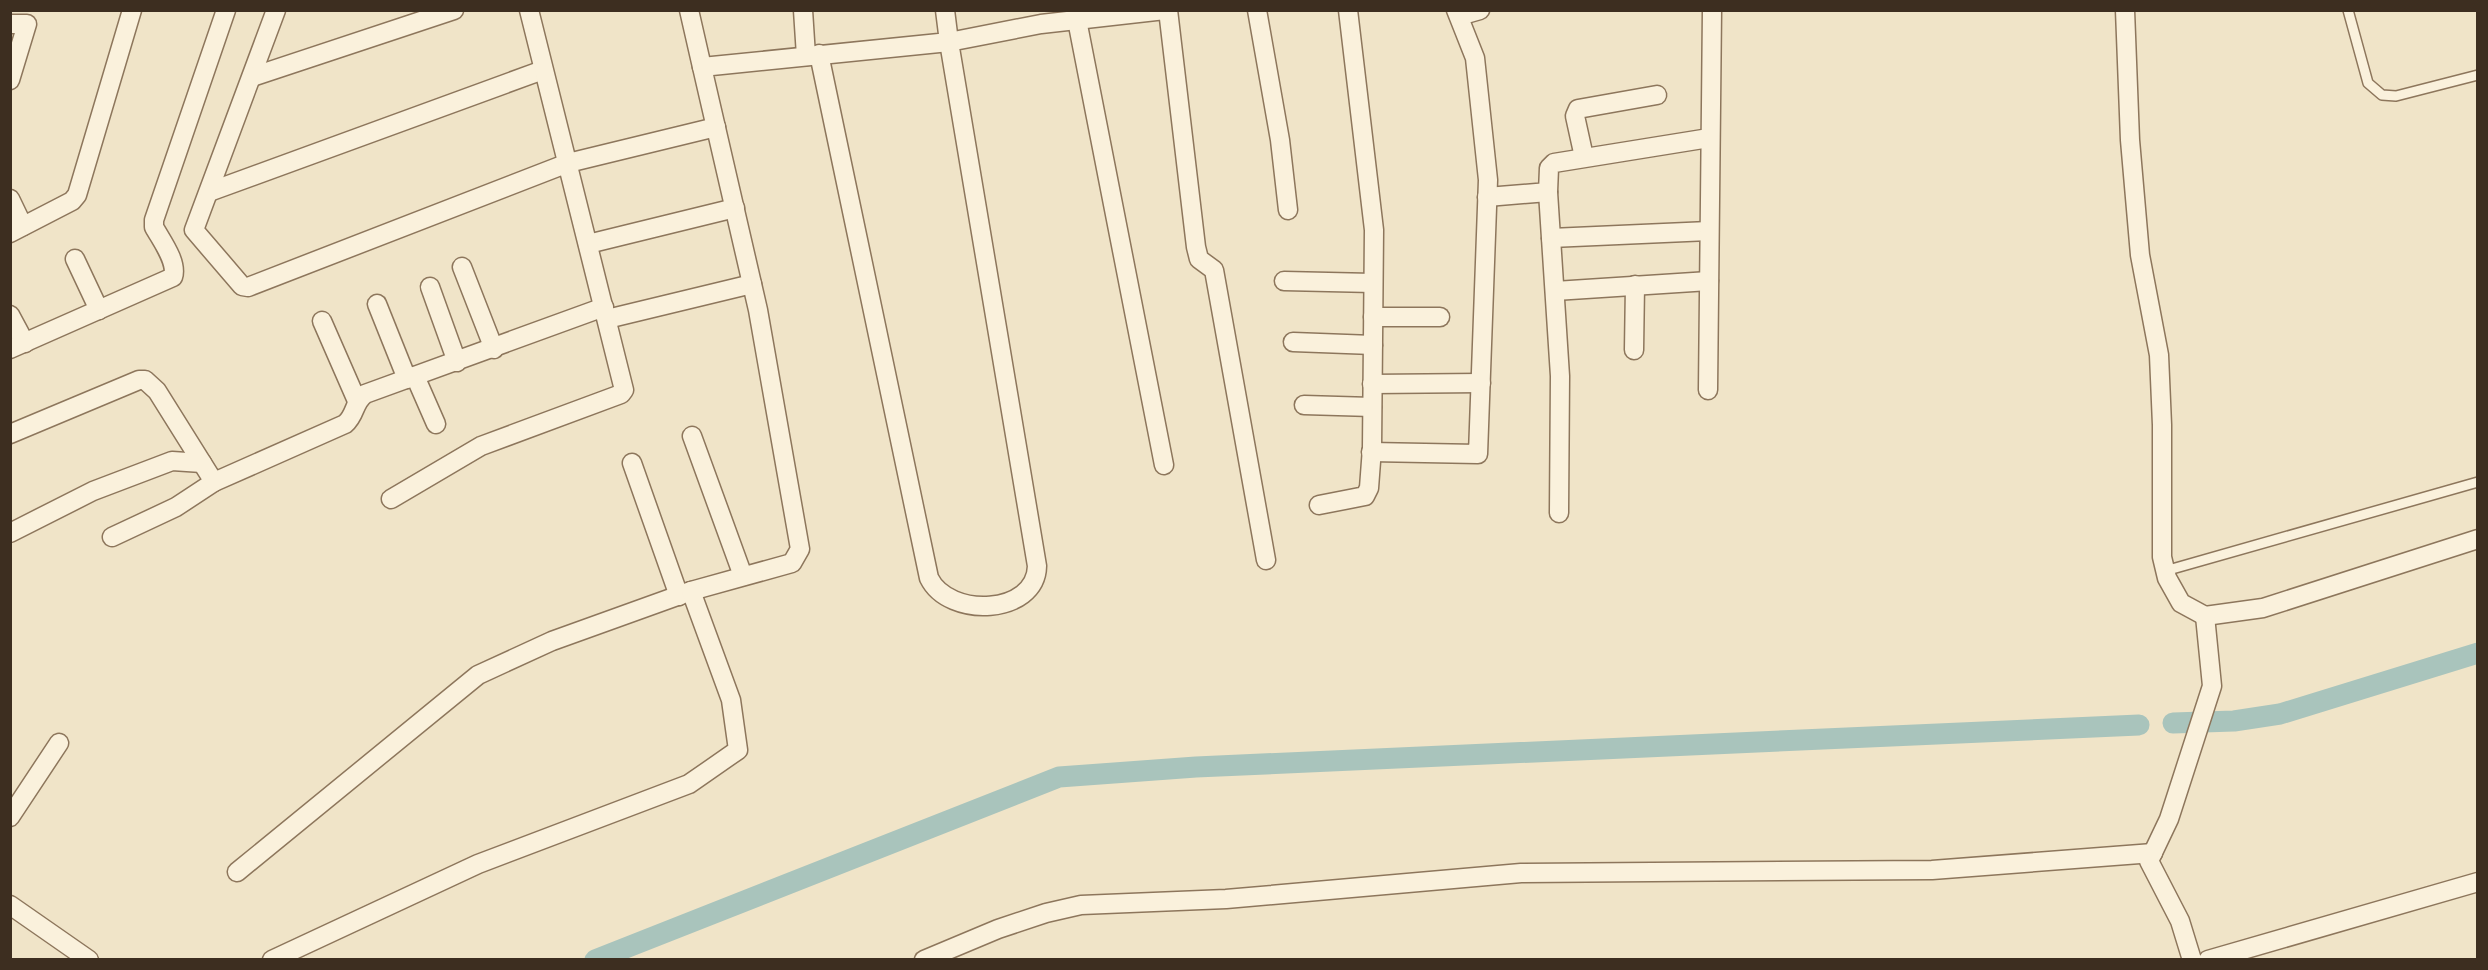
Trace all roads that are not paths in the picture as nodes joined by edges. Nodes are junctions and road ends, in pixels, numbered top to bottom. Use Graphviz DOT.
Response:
graph roads {
  1 [pos="132,10"];
  2 [pos="226,10"];
  3 [pos="276,10"];
  4 [pos="689,10"];
  5 [pos="803,10"];
  6 [pos="945,10"];
  7 [pos="1166,10"];
  8 [pos="1257,10"];
  9 [pos="1348,10"];
  10 [pos="1479,10"];
  11 [pos="1712,10"];
  12 [pos="2125,10"];
  13 [pos="2348,10"];
  14 [pos="443,12"];
  15 [pos="533,12"];
  16 [pos="1458,13"];
  17 [pos="22,20"];
  18 [pos="1077,20"];
  19 [pos="949,42"];
  20 [pos="813,55"];
  21 [pos="702,67"];
  22 [pos="543,70"];
  23 [pos="2478,75"];
  24 [pos="252,78"];
  25 [pos="10,81"];
  26 [pos="1657,95"];
  27 [pos="716,127"];
  28 [pos="1709,138"];
  29 [pos="1584,157"];
  30 [pos="568,163"];
  31 [pos="209,192"];
  32 [pos="1548,192"];
  33 [pos="1487,197"];
  34 [pos="10,199"];
  35 [pos="735,208"];
  36 [pos="1288,210"];
  37 [pos="17,229"];
  38 [pos="1709,231"];
  39 [pos="1551,238"];
  40 [pos="588,244"];
  41 [pos="75,259"];
  42 [pos="462,267"];
  43 [pos="1284,281"];
  44 [pos="1709,281"];
  45 [pos="1374,283"];
  46 [pos="752,284"];
  47 [pos="1635,285"];
  48 [pos="430,287"];
  49 [pos="1555,291"];
  50 [pos="377,304"];
  51 [pos="99,310"];
  52 [pos="605,313"];
  53 [pos="10,315"];
  54 [pos="1373,317"];
  55 [pos="1440,317"];
  56 [pos="322,321"];
  57 [pos="1293,342"];
  58 [pos="1373,345"];
  59 [pos="18,346"];
  60 [pos="494,349"];
  61 [pos="1634,350"];
  62 [pos="457,362"];
  63 [pos="411,378"];
  64 [pos="1481,383"];
  65 [pos="1372,384"];
  66 [pos="1708,390"];
  67 [pos="357,400"];
  68 [pos="1304,405"];
  69 [pos="1372,407"];
  70 [pos="436,424"];
  71 [pos="10,434"];
  72 [pos="692,436"];
  73 [pos="1371,452"];
  74 [pos="202,463"];
  75 [pos="632,463"];
  76 [pos="1164,465"];
  77 [pos="214,482"];
  78 [pos="2478,482"];
  79 [pos="391,499"];
  80 [pos="1319,505"];
  81 [pos="1559,513"];
  82 [pos="10,533"];
  83 [pos="112,537"];
  84 [pos="2478,539"];
  85 [pos="1266,560"];
  86 [pos="2165,571"];
  87 [pos="743,576"];
  88 [pos="685,593"];
  89 [pos="2205,616"];
  90 [pos="59,742"];
  91 [pos="10,817"];
  92 [pos="2153,853"];
  93 [pos="237,872"];
  94 [pos="2478,882"];
  95 [pos="10,905"];
  96 [pos="89,960"];
  97 [pos="272,960"];
  98 [pos="924,960"];
  99 [pos="2192,960"];
  100 [pos="2208,960"];
  1 -- 37 [label="street"];
  2 -- 51 [label="street"];
  3 -- 24 [label="street"];
  4 -- 21 [label="street"];
  5 -- 20 [label="street"];
  6 -- 19 [label="street"];
  7 -- 18 [label="street"];
  7 -- 85 [label="street"];
  8 -- 36 [label="street"];
  9 -- 45 [label="street"];
  10 -- 16 [label="street"];
  11 -- 28 [label="street"];
  12 -- 86 [label="street"];
  13 -- 23 [label="lane"];
  14 -- 24 [label="street"];
  15 -- 22 [label="street"];
  16 -- 33 [label="street"];
  17 -- 25 [label="street"];
  18 -- 19 [label="street"];
  18 -- 76 [label="street"];
  19 -- 20 [label="street"];
  19 -- 20 [label="street"];
  20 -- 21 [label="street"];
  21 -- 27 [label="street"];
  22 -- 30 [label="street"];
  22 -- 31 [label="street"];
  24 -- 31 [label="street"];
  26 -- 29 [label="street"];
  27 -- 30 [label="street"];
  27 -- 35 [label="street"];
  28 -- 29 [label="street"];
  28 -- 38 [label="street"];
  29 -- 32 [label="street"];
  30 -- 31 [label="street"];
  30 -- 40 [label="street"];
  32 -- 33 [label="street"];
  32 -- 39 [label="street"];
  33 -- 64 [label="street"];
  34 -- 37 [label="street"];
  35 -- 40 [label="street"];
  35 -- 46 [label="street"];
  38 -- 39 [label="street"];
  38 -- 44 [label="street"];
  39 -- 49 [label="street"];
  40 -- 52 [label="street"];
  41 -- 51 [label="street"];
  42 -- 60 [label="street"];
  43 -- 45 [label="street"];
  44 -- 47 [label="street"];
  44 -- 66 [label="street"];
  45 -- 54 [label="street"];
  46 -- 52 [label="street"];
  46 -- 87 [label="street"];
  47 -- 49 [label="street"];
  47 -- 61 [label="street"];
  48 -- 62 [label="street"];
  49 -- 81 [label="street"];
  50 -- 63 [label="street"];
  51 -- 59 [label="street"];
  52 -- 60 [label="street"];
  52 -- 79 [label="street"];
  53 -- 59 [label="street"];
  54 -- 55 [label="street"];
  54 -- 58 [label="street"];
  56 -- 67 [label="street"];
  57 -- 58 [label="street"];
  58 -- 65 [label="street"];
  60 -- 62 [label="street"];
  62 -- 63 [label="street"];
  63 -- 67 [label="street"];
  63 -- 70 [label="street"];
  64 -- 65 [label="street"];
  64 -- 73 [label="street"];
  65 -- 69 [label="street"];
  67 -- 77 [label="street"];
  68 -- 69 [label="street"];
  69 -- 73 [label="street"];
  71 -- 74 [label="street"];
  72 -- 87 [label="street"];
  73 -- 80 [label="street"];
  74 -- 77 [label="street"];
  74 -- 82 [label="street"];
  75 -- 88 [label="street"];
  77 -- 83 [label="street"];
  78 -- 86 [label="lane"];
  84 -- 89 [label="street"];
  86 -- 89 [label="street"];
  87 -- 88 [label="street"];
  88 -- 93 [label="street"];
  88 -- 97 [label="street"];
  89 -- 92 [label="street"];
  90 -- 91 [label="street"];
  92 -- 98 [label="street"];
  92 -- 99 [label="street"];
  94 -- 100 [label="street"];
  95 -- 96 [label="street"];
}
